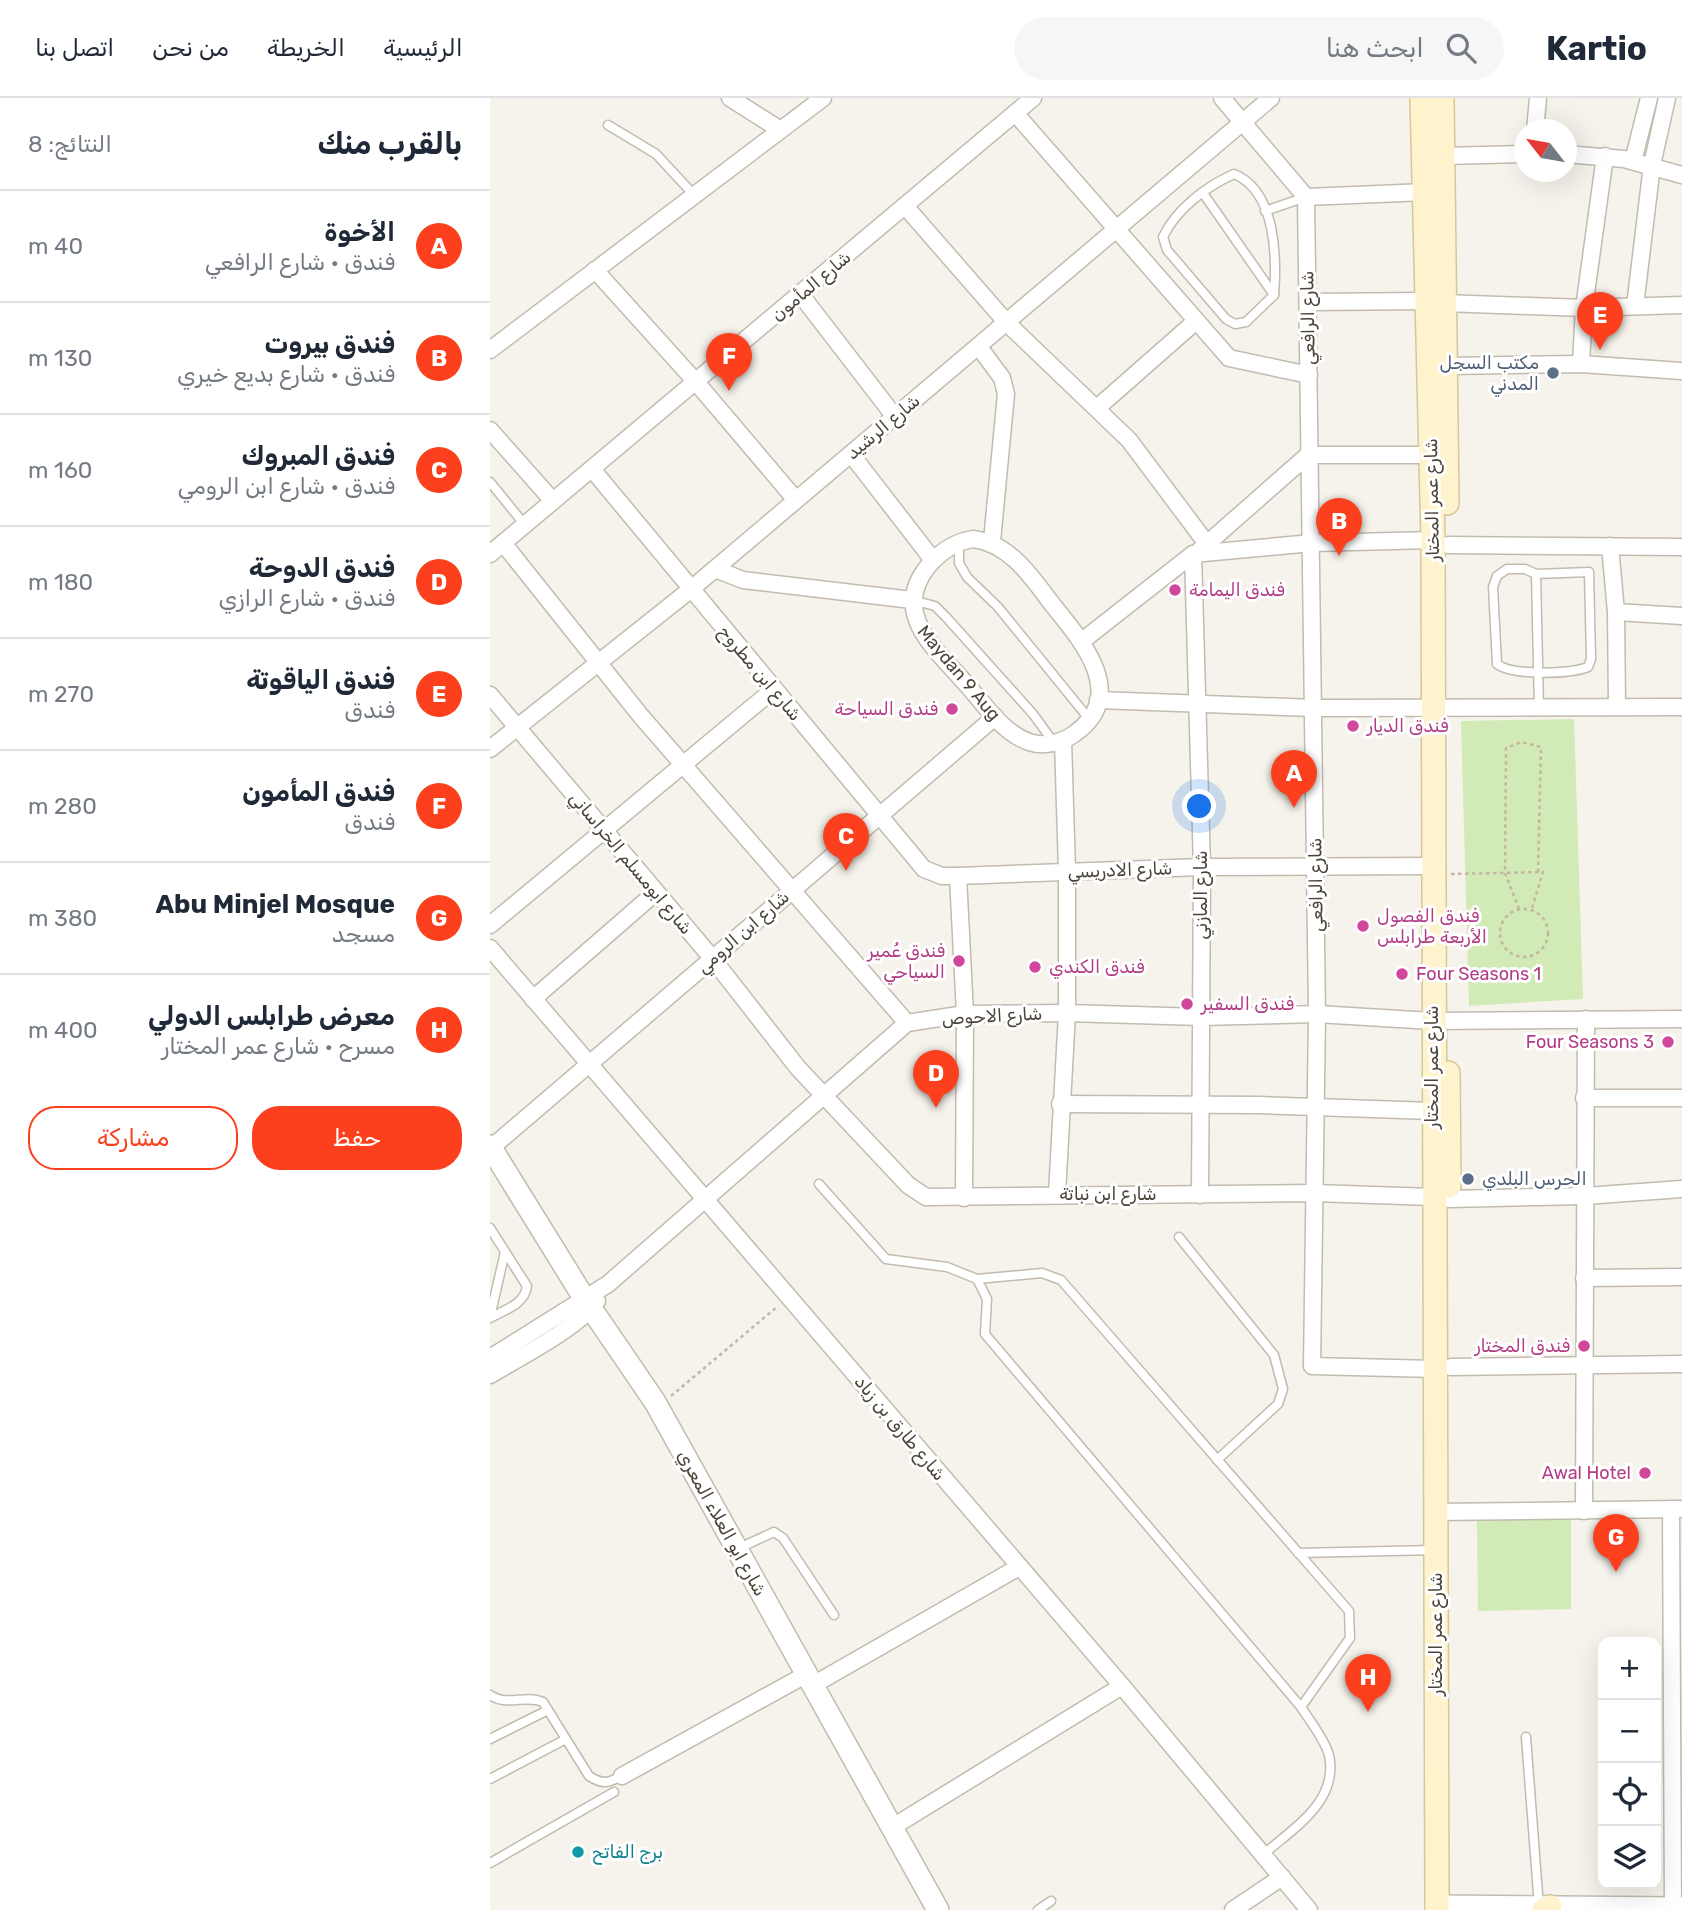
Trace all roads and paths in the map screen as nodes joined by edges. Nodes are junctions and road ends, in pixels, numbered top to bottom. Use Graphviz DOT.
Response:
graph roads {
  1 [pos="730,98"];
  2 [pos="823,98"];
  3 [pos="1033,98"];
  4 [pos="1222,98"];
  5 [pos="1271,98"];
  6 [pos="1422,98"];
  7 [pos="1442,98"];
  8 [pos="1538,98"];
  9 [pos="1649,98"];
  10 [pos="1667,101"];
  11 [pos="1682,108"];
  12 [pos="1015,113"];
  13 [pos="1536,119"];
  14 [pos="1243,123"];
  15 [pos="608,125"];
  16 [pos="779,129"];
  17 [pos="1514,154"];
  18 [pos="1577,155"];
  19 [pos="1443,156"];
  20 [pos="1605,156"];
  21 [pos="1633,161"];
  22 [pos="1652,165"];
  23 [pos="1682,175"];
  24 [pos="1426,192"];
  25 [pos="1203,193"];
  26 [pos="695,196"];
  27 [pos="1306,197"];
  28 [pos="905,206"];
  29 [pos="1265,211"];
  30 [pos="1116,230"];
  31 [pos="595,270"];
  32 [pos="801,295"];
  33 [pos="1274,295"];
  34 [pos="1308,302"];
  35 [pos="1437,302"];
  36 [pos="1682,305"];
  37 [pos="1635,306"];
  38 [pos="1584,307"];
  39 [pos="1196,321"];
  40 [pos="1007,323"];
  41 [pos="979,347"];
  42 [pos="490,350"];
  43 [pos="1581,364"];
  44 [pos="1447,366"];
  45 [pos="1682,370"];
  46 [pos="1309,376"];
  47 [pos="696,382"];
  48 [pos="1097,408"];
  49 [pos="895,417"];
  50 [pos="490,430"];
  51 [pos="850,454"];
  52 [pos="1308,455"];
  53 [pos="1431,455"];
  54 [pos="592,470"];
  55 [pos="490,482"];
  56 [pos="796,500"];
  57 [pos="554,501"];
  58 [pos="525,525"];
  59 [pos="992,541"];
  60 [pos="959,542"];
  61 [pos="503,543"];
  62 [pos="1440,543"];
  63 [pos="1312,544"];
  64 [pos="1610,546"];
  65 [pos="1682,547"];
  66 [pos="1198,550"];
  67 [pos="490,554"];
  68 [pos="933,560"];
  69 [pos="715,569"];
  70 [pos="1536,574"];
  71 [pos="690,590"];
  72 [pos="912,600"];
  73 [pos="1616,612"];
  74 [pos="1682,616"];
  75 [pos="1082,641"];
  76 [pos="601,663"];
  77 [pos="1537,671"];
  78 [pos="773,690"];
  79 [pos="490,695"];
  80 [pos="1098,700"];
  81 [pos="1197,704"];
  82 [pos="1617,707"];
  83 [pos="1682,707"];
  84 [pos="1314,708"];
  85 [pos="1440,708"];
  86 [pos="1539,709"];
  87 [pos="995,717"];
  88 [pos="1090,720"];
  89 [pos="518,729"];
  90 [pos="1058,742"];
  91 [pos="490,749"];
  92 [pos="683,765"];
  93 [pos="880,815"];
  94 [pos="603,831"];
  95 [pos="1316,866"];
  96 [pos="1202,867"];
  97 [pos="1441,870"];
  98 [pos="1068,871"];
  99 [pos="1538,872"];
  100 [pos="1505,873"];
  101 [pos="932,874"];
  102 [pos="958,876"];
  103 [pos="792,890"];
  104 [pos="655,893"];
  105 [pos="1519,909"];
  106 [pos="1532,909"];
  107 [pos="490,925"];
  108 [pos="490,948"];
  109 [pos="712,958"];
  110 [pos="533,999"];
  111 [pos="1066,1013"];
  112 [pos="965,1014"];
  113 [pos="1318,1014"];
  114 [pos="1201,1017"];
  115 [pos="1586,1019"];
  116 [pos="1682,1019"];
  117 [pos="1439,1021"];
  118 [pos="907,1023"];
  119 [pos="589,1064"];
  120 [pos="825,1096"];
  121 [pos="1584,1098"];
  122 [pos="1682,1098"];
  123 [pos="1060,1104"];
  124 [pos="1200,1104"];
  125 [pos="1317,1106"];
  126 [pos="1432,1111"];
  127 [pos="491,1147"];
  128 [pos="819,1184"];
  129 [pos="1682,1189"];
  130 [pos="1314,1193"];
  131 [pos="1057,1194"];
  132 [pos="1200,1195"];
  133 [pos="1586,1196"];
  134 [pos="964,1198"];
  135 [pos="1441,1198"];
  136 [pos="706,1200"];
  137 [pos="490,1228"];
  138 [pos="1179,1237"];
  139 [pos="505,1252"];
  140 [pos="1682,1276"];
  141 [pos="1584,1278"];
  142 [pos="977,1279"];
  143 [pos="789,1297"];
  144 [pos="588,1304"];
  145 [pos="490,1317"];
  146 [pos="490,1358"];
  147 [pos="1682,1364"];
  148 [pos="1585,1365"];
  149 [pos="1443,1368"];
  150 [pos="490,1376"];
  151 [pos="658,1407"];
  152 [pos="1217,1460"];
  153 [pos="1677,1509"];
  154 [pos="1584,1511"];
  155 [pos="1443,1512"];
  156 [pos="1677,1544"];
  157 [pos="737,1549"];
  158 [pos="1436,1550"];
  159 [pos="1298,1553"];
  160 [pos="1018,1567"];
  161 [pos="834,1615"];
  162 [pos="810,1680"];
  163 [pos="1122,1686"];
  164 [pos="1677,1694"];
  165 [pos="490,1695"];
  166 [pos="1301,1707"];
  167 [pos="548,1710"];
  168 [pos="1526,1737"];
  169 [pos="490,1739"];
  170 [pos="566,1739"];
  171 [pos="622,1776"];
  172 [pos="490,1779"];
  173 [pos="614,1793"];
  174 [pos="891,1828"];
  175 [pos="1677,1836"];
  176 [pos="1263,1855"];
  177 [pos="490,1863"];
  178 [pos="1282,1877"];
  179 [pos="1264,1889"];
  180 [pos="1051,1901"];
  181 [pos="1444,1908"];
  182 [pos="1544,1908"];
  183 [pos="1676,1908"];
  184 [pos="1620,1909"];
  185 [pos="938,1910"];
  186 [pos="1038,1910"];
  187 [pos="1233,1910"];
  188 [pos="1263,1910"];
  189 [pos="1309,1910"];
  1 -- 16 [label="street"];
  2 -- 16 [label="street"];
  3 -- 12 [label="street, شارع المأمون"];
  4 -- 14 [label="street"];
  5 -- 14 [label="street, شارع الرشيد"];
  6 -- 24 [label="main road, شارع عمر المختار"];
  7 -- 19 [label="main road, شارع عمر المختار"];
  8 -- 13 [label="street"];
  9 -- 21 [label="street"];
  10 -- 11 [label="street"];
  10 -- 22 [label="street"];
  12 -- 28 [label="street, شارع المأمون"];
  12 -- 30 [label="street"];
  14 -- 27 [label="street"];
  14 -- 30 [label="street, شارع الرشيد"];
  15 -- 26 [label="lane"];
  16 -- 26 [label="street"];
  17 -- 19 [label="street"];
  18 -- 20 [label="street"];
  19 -- 35 [label="main road, شارع عمر المختار"];
  20 -- 21 [label="street"];
  20 -- 38 [label="street"];
  21 -- 22 [label="street"];
  22 -- 23 [label="street"];
  22 -- 37 [label="street"];
  24 -- 27 [label="street"];
  24 -- 35 [label="main road, شارع عمر المختار"];
  25 -- 29 [label="lane"];
  25 -- 33 [label="lane"];
  25 -- 33 [label="lane"];
  26 -- 31 [label="street"];
  27 -- 29 [label="lane"];
  27 -- 34 [label="street, شارع الرافعي"];
  28 -- 32 [label="street, شارع المأمون"];
  28 -- 40 [label="street"];
  29 -- 33 [label="lane"];
  30 -- 39 [label="street"];
  30 -- 40 [label="street, شارع الرشيد"];
  31 -- 42 [label="street"];
  31 -- 47 [label="street"];
  32 -- 47 [label="street, شارع المأمون"];
  32 -- 49 [label="street"];
  34 -- 35 [label="street"];
  34 -- 46 [label="street, شارع الرافعي"];
  35 -- 38 [label="street"];
  35 -- 44 [label="main road, شارع عمر المختار"];
  35 -- 53 [label="main road, شارع عمر المختار"];
  36 -- 37 [label="street"];
  37 -- 38 [label="street"];
  38 -- 43 [label="street"];
  39 -- 46 [label="street"];
  39 -- 48 [label="street"];
  40 -- 41 [label="street, شارع الرشيد"];
  40 -- 48 [label="street"];
  41 -- 49 [label="street, شارع الرشيد"];
  41 -- 59 [label="street"];
  43 -- 44 [label="street"];
  43 -- 45 [label="street"];
  44 -- 62 [label="main road, شارع عمر المختار"];
  46 -- 52 [label="street, شارع الرافعي"];
  47 -- 54 [label="street, شارع المأمون"];
  47 -- 56 [label="street"];
  48 -- 66 [label="street"];
  49 -- 51 [label="street, شارع الرشيد"];
  50 -- 57 [label="street"];
  51 -- 56 [label="street, شارع الرشيد"];
  51 -- 68 [label="street"];
  52 -- 53 [label="street"];
  52 -- 63 [label="street, شارع الرافعي"];
  52 -- 66 [label="street"];
  53 -- 62 [label="main road, شارع عمر المختار"];
  54 -- 57 [label="street, شارع المأمون"];
  54 -- 71 [label="street, شارع ابن مطروح"];
  55 -- 58 [label="lane"];
  56 -- 69 [label="street, شارع الرشيد"];
  57 -- 58 [label="street, شارع المأمون"];
  58 -- 61 [label="street, شارع المأمون"];
  59 -- 60 [label="street"];
  59 -- 75 [label="street"];
  60 -- 68 [label="street"];
  60 -- 88 [label="lane"];
  61 -- 67 [label="street, شارع المأمون"];
  61 -- 76 [label="street"];
  62 -- 63 [label="street"];
  62 -- 64 [label="street"];
  62 -- 85 [label="main road, شارع عمر المختار"];
  63 -- 66 [label="street"];
  63 -- 84 [label="street, شارع الرافعي"];
  64 -- 65 [label="street"];
  64 -- 73 [label="street"];
  66 -- 75 [label="street"];
  66 -- 81 [label="street, شارع المازني"];
  68 -- 72 [label="street"];
  69 -- 71 [label="street, شارع الرشيد"];
  69 -- 72 [label="street"];
  70 -- 77 [label="lane"];
  70 -- 77 [label="lane"];
  70 -- 77 [label="lane"];
  71 -- 76 [label="street, شارع الرشيد"];
  71 -- 78 [label="street, شارع ابن مطروح"];
  72 -- 87 [label="street, Maydan 9 Aug"];
  72 -- 90 [label="lane"];
  73 -- 74 [label="street"];
  73 -- 82 [label="street"];
  75 -- 80 [label="street"];
  76 -- 89 [label="street, شارع الرشيد"];
  76 -- 92 [label="street"];
  77 -- 86 [label="lane"];
  78 -- 92 [label="street"];
  78 -- 93 [label="street, شارع ابن مطروح"];
  79 -- 89 [label="street, شارع ابومسلم الخراساني"];
  80 -- 81 [label="street"];
  80 -- 88 [label="street"];
  81 -- 84 [label="street"];
  81 -- 96 [label="street, شارع المازني"];
  82 -- 83 [label="street"];
  82 -- 86 [label="street"];
  84 -- 85 [label="street"];
  84 -- 95 [label="street, شارع الرافعي"];
  85 -- 86 [label="street"];
  85 -- 97 [label="main road, شارع عمر المختار"];
  87 -- 90 [label="street, Maydan 9 Aug"];
  87 -- 93 [label="street, شارع ابن الرومي"];
  88 -- 90 [label="street"];
  89 -- 91 [label="street, شارع الرشيد"];
  89 -- 94 [label="street, شارع ابومسلم الخراساني"];
  90 -- 98 [label="street"];
  92 -- 94 [label="street"];
  92 -- 103 [label="street"];
  93 -- 101 [label="street, شارع ابن مطروح"];
  93 -- 103 [label="street, شارع ابن الرومي"];
  94 -- 104 [label="street, شارع ابومسلم الخراساني"];
  94 -- 107 [label="street"];
  95 -- 96 [label="street, شارع الادريسي"];
  95 -- 97 [label="street, شارع الادريسي"];
  95 -- 113 [label="street, شارع الرافعي"];
  96 -- 98 [label="street, شارع الادريسي"];
  96 -- 114 [label="street, شارع المازني"];
  97 -- 100 [label="path"];
  97 -- 117 [label="main road, شارع عمر المختار"];
  98 -- 102 [label="street, شارع الادريسي"];
  98 -- 111 [label="street"];
  99 -- 100 [label="path"];
  99 -- 100 [label="path"];
  99 -- 106 [label="path"];
  100 -- 105 [label="path"];
  101 -- 102 [label="street, شارع الادريسي"];
  102 -- 112 [label="street"];
  103 -- 109 [label="street, شارع ابن الرومي"];
  103 -- 118 [label="street"];
  104 -- 109 [label="street, شارع ابومسلم الخراساني"];
  104 -- 110 [label="street"];
  105 -- 106 [label="path"];
  105 -- 106 [label="path"];
  108 -- 110 [label="street, شارع طارق بن زياد"];
  109 -- 119 [label="street, شارع ابن الرومي"];
  109 -- 120 [label="street, شارع ابومسلم الخراساني"];
  110 -- 119 [label="street, شارع طارق بن زياد"];
  111 -- 112 [label="street, شارع الاحوص"];
  111 -- 114 [label="street, شارع الاحوص"];
  111 -- 123 [label="street"];
  112 -- 118 [label="street, شارع الاحوص"];
  112 -- 134 [label="street"];
  113 -- 114 [label="street, شارع الاحوص"];
  113 -- 117 [label="street, شارع الاحوص"];
  113 -- 125 [label="street, شارع الرافعي"];
  114 -- 124 [label="street, شارع المازني"];
  115 -- 116 [label="street, شارع الاحوص"];
  115 -- 117 [label="street, شارع الاحوص"];
  115 -- 121 [label="street"];
  117 -- 126 [label="main road, شارع عمر المختار"];
  117 -- 135 [label="main road, شارع عمر المختار"];
  118 -- 120 [label="street"];
  119 -- 127 [label="street, شارع ابن الرومي"];
  119 -- 136 [label="street, شارع طارق بن زياد"];
  120 -- 134 [label="street, شارع ابن نباتة"];
  120 -- 136 [label="street"];
  121 -- 122 [label="street"];
  121 -- 133 [label="street"];
  123 -- 124 [label="street"];
  123 -- 131 [label="street"];
  124 -- 125 [label="street"];
  124 -- 132 [label="street, شارع المازني"];
  125 -- 126 [label="street"];
  125 -- 130 [label="street, شارع الرافعي"];
  126 -- 135 [label="main road, شارع عمر المختار"];
  127 -- 144 [label="street, شارع ابو العلاء المعري"];
  128 -- 142 [label="lane"];
  129 -- 133 [label="street, شارع ابن نباتة"];
  130 -- 132 [label="street, شارع ابن نباتة"];
  130 -- 135 [label="street, شارع ابن نباتة"];
  130 -- 149 [label="street, شارع الرافعي"];
  131 -- 132 [label="street, شارع ابن نباتة"];
  131 -- 134 [label="street, شارع ابن نباتة"];
  133 -- 135 [label="street, شارع ابن نباتة"];
  133 -- 141 [label="street"];
  135 -- 149 [label="main road, شارع عمر المختار"];
  136 -- 143 [label="street, شارع طارق بن زياد"];
  136 -- 144 [label="street"];
  137 -- 139 [label="lane"];
  138 -- 152 [label="lane"];
  139 -- 145 [label="lane"];
  139 -- 145 [label="lane"];
  140 -- 141 [label="street"];
  141 -- 148 [label="street"];
  142 -- 152 [label="lane"];
  142 -- 166 [label="lane"];
  143 -- 151 [label="path"];
  143 -- 160 [label="street, شارع طارق بن زياد"];
  144 -- 146 [label="street"];
  144 -- 150 [label="street"];
  144 -- 151 [label="street, شارع ابو العلاء المعري"];
  147 -- 148 [label="street"];
  148 -- 149 [label="street"];
  148 -- 154 [label="street"];
  149 -- 155 [label="main road, شارع عمر المختار"];
  151 -- 157 [label="street, شارع ابو العلاء المعري"];
  152 -- 159 [label="lane"];
  153 -- 154 [label="street"];
  153 -- 156 [label="street"];
  154 -- 155 [label="street"];
  155 -- 158 [label="main road, شارع عمر المختار"];
  155 -- 181 [label="main road, شارع عمر المختار"];
  156 -- 164 [label="street"];
  157 -- 161 [label="lane"];
  157 -- 162 [label="street, شارع ابو العلاء المعري"];
  158 -- 159 [label="lane"];
  158 -- 181 [label="main road, شارع عمر المختار"];
  159 -- 166 [label="lane"];
  160 -- 162 [label="street"];
  160 -- 163 [label="street, شارع طارق بن زياد"];
  162 -- 171 [label="street"];
  162 -- 174 [label="street, شارع ابو العلاء المعري"];
  163 -- 174 [label="street"];
  163 -- 176 [label="street, شارع طارق بن زياد"];
  164 -- 175 [label="street"];
  165 -- 167 [label="lane"];
  166 -- 176 [label="lane"];
  167 -- 169 [label="lane"];
  167 -- 170 [label="lane"];
  168 -- 182 [label="lane"];
  170 -- 171 [label="lane"];
  170 -- 172 [label="lane"];
  173 -- 177 [label="lane"];
  174 -- 185 [label="street, شارع ابو العلاء المعري"];
  175 -- 183 [label="street"];
  176 -- 178 [label="street, شارع طارق بن زياد"];
  178 -- 179 [label="street"];
  178 -- 189 [label="street, شارع طارق بن زياد"];
  179 -- 187 [label="street"];
  179 -- 188 [label="street"];
  180 -- 186 [label="lane"];
  181 -- 182 [label="street"];
  182 -- 184 [label="street"];
  183 -- 184 [label="street"];
}
